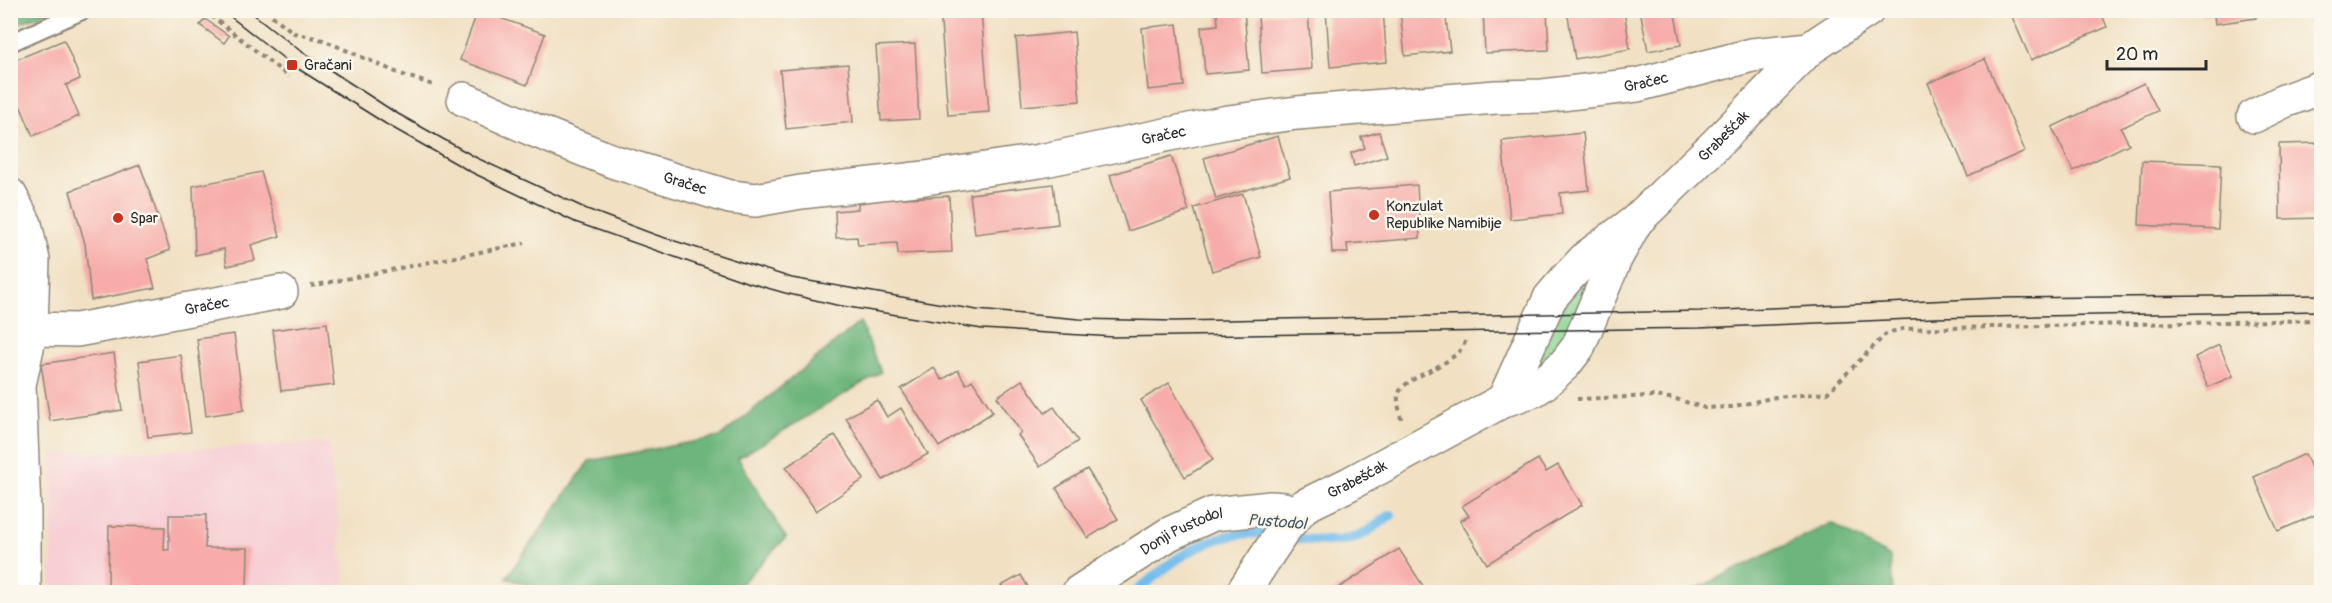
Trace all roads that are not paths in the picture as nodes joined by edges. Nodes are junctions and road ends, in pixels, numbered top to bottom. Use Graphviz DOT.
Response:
graph roads {
  1 [pos="84,10"];
  2 [pos="1868,10"];
  3 [pos="10,43"];
  4 [pos="1809,49"];
  5 [pos="2322,87"];
  6 [pos="464,99"];
  7 [pos="2254,116"];
  8 [pos="10,195"];
  9 [pos="1636,221"];
  10 [pos="281,292"];
  11 [pos="31,329"];
  12 [pos="15,385"];
  13 [pos="1516,396"];
  14 [pos="1284,531"];
  15 [pos="24,592"];
  16 [pos="1079,592"];
  17 [pos="1243,592"];
  1 -- 3 [label="lane"];
  2 -- 4 [label="street, Gračec"];
  4 -- 6 [label="street, Gračec"];
  4 -- 9 [label="street, Grabešćak"];
  5 -- 7 [label="street"];
  8 -- 11 [label="street"];
  9 -- 13 [label="street, Grabešćak"];
  9 -- 13 [label="street, Grabešćak"];
  10 -- 11 [label="street, Gračec"];
  11 -- 12 [label="street"];
  12 -- 15 [label="street"];
  13 -- 14 [label="street, Grabešćak"];
  14 -- 16 [label="street, Donji Pustodol"];
  14 -- 17 [label="street, Grabešćak"];
}
